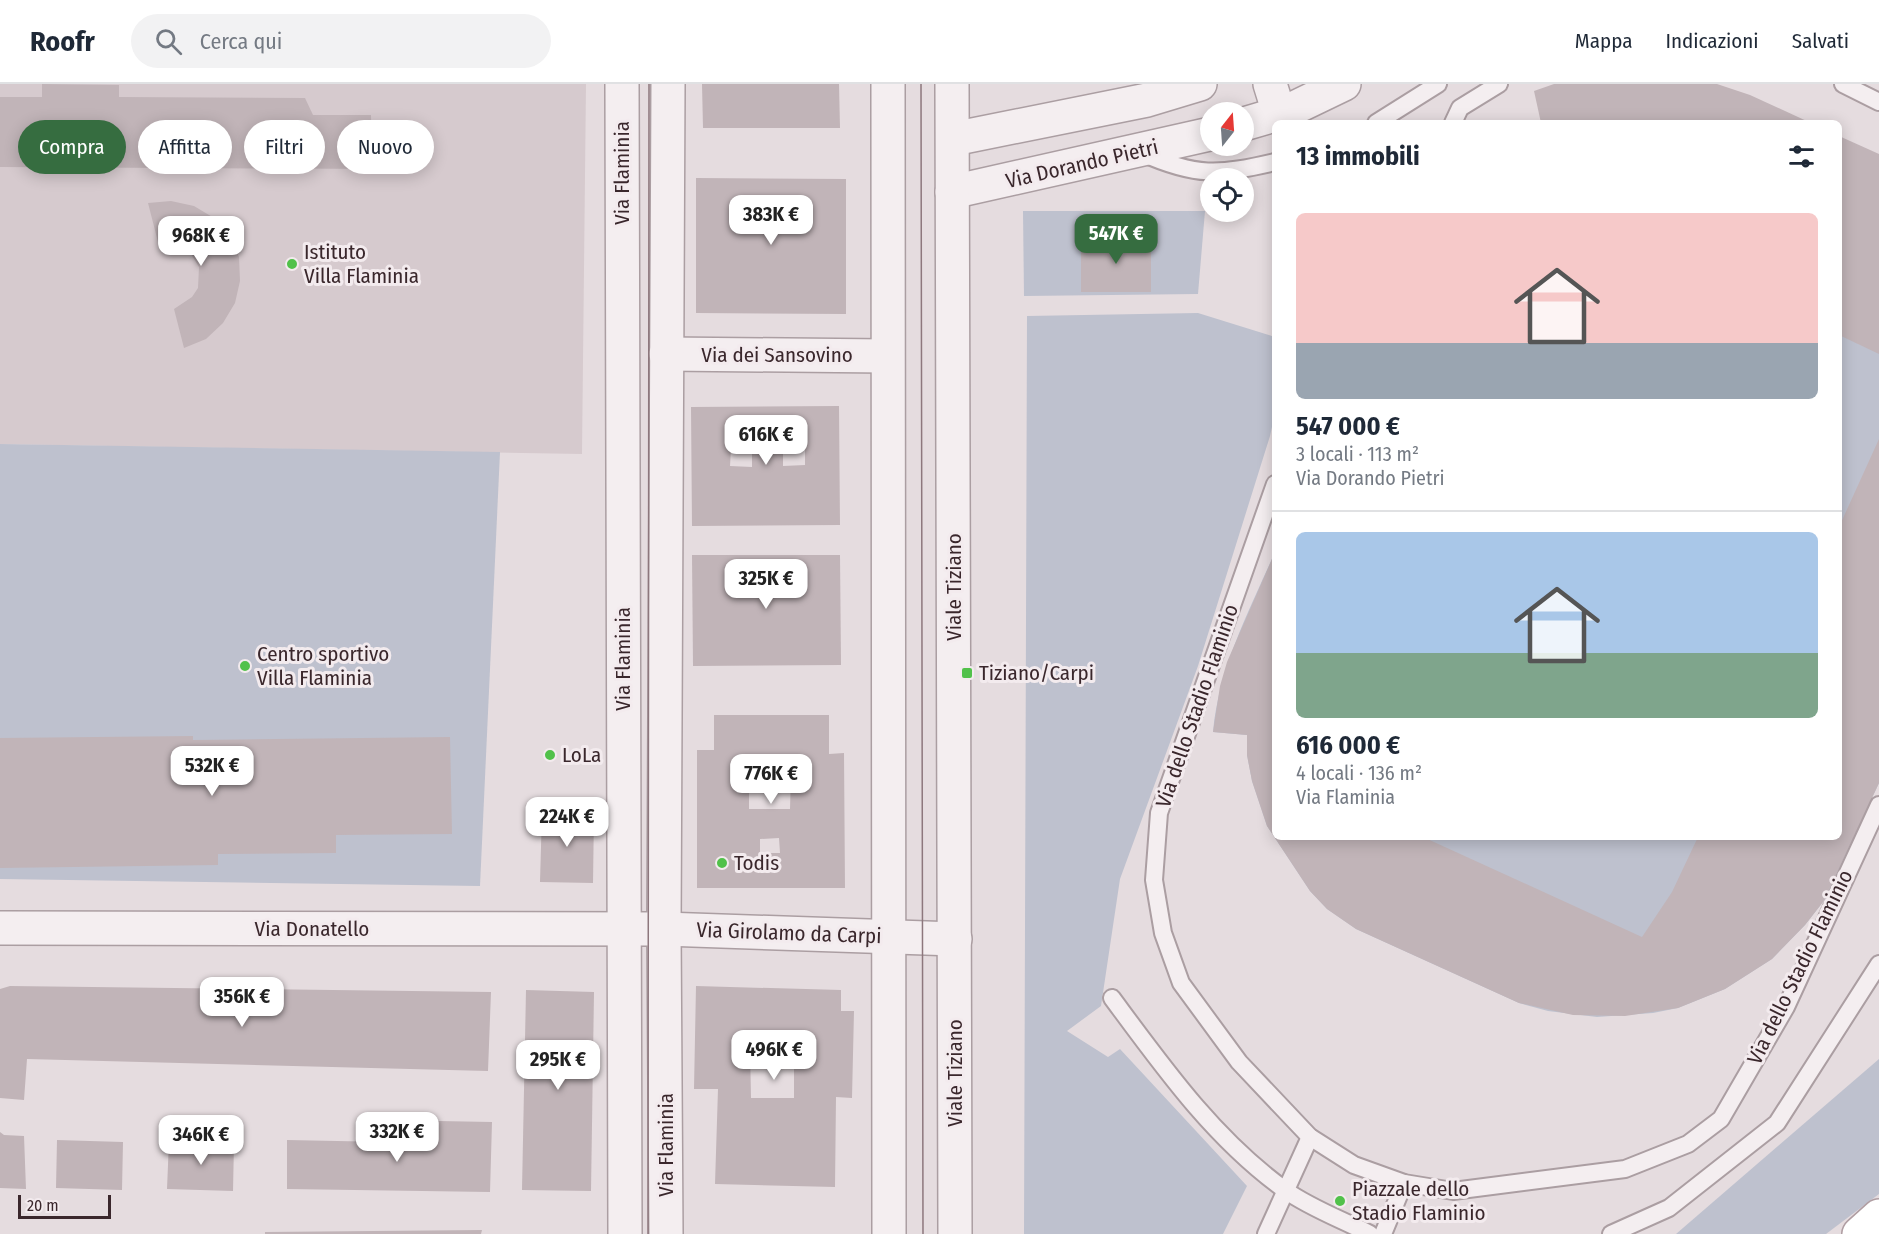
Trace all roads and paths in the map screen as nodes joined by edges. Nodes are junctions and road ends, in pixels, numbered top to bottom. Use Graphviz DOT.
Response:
graph roads {
  1 [pos="622,84"];
  2 [pos="668,84"];
  3 [pos="888,84"];
  4 [pos="952,84"];
  5 [pos="1200,84"];
  6 [pos="1344,84"];
  7 [pos="1438,84"];
  8 [pos="1499,84"];
  9 [pos="1843,84"];
  10 [pos="1275,99"];
  11 [pos="1879,102"];
  12 [pos="1254,116"];
  13 [pos="1381,120"];
  14 [pos="1454,120"];
  15 [pos="1200,137"];
  16 [pos="953,139"];
  17 [pos="1141,152"];
  18 [pos="1272,163"];
  19 [pos="952,192"];
  20 [pos="666,354"];
  21 [pos="887,356"];
  22 [pos="1272,492"];
  23 [pos="1879,806"];
  24 [pos="0,928"];
  25 [pos="624,929"];
  26 [pos="664,929"];
  27 [pos="888,937"];
  28 [pos="955,939"];
  29 [pos="1879,964"];
  30 [pos="1112,998"];
  31 [pos="1310,1137"];
  32 [pos="1404,1183"];
  33 [pos="1286,1191"];
  34 [pos="1879,1216"];
  35 [pos="625,1234"];
  36 [pos="666,1234"];
  37 [pos="889,1234"];
  38 [pos="955,1234"];
  39 [pos="1266,1234"];
  40 [pos="1370,1234"];
  41 [pos="1383,1234"];
  42 [pos="1611,1234"];
  43 [pos="1859,1234"];
  1 -- 25 [label="street, Via Flaminia"];
  2 -- 20 [label="street, Via Flaminia"];
  3 -- 21 [label="street"];
  4 -- 16 [label="street, Viale Tiziano"];
  5 -- 16 [label="street"];
  6 -- 10 [label="street"];
  7 -- 13 [label="lane"];
  8 -- 14 [label="lane"];
  9 -- 11 [label="lane"];
  10 -- 12 [label="street"];
  15 -- 17 [label="street, Via Dorando Pietri"];
  16 -- 19 [label="street, Viale Tiziano"];
  17 -- 18 [label="lane"];
  17 -- 19 [label="street, Via Dorando Pietri"];
  19 -- 28 [label="street, Viale Tiziano"];
  20 -- 21 [label="street, Via dei Sansovino"];
  20 -- 26 [label="street, Via Flaminia"];
  21 -- 27 [label="street"];
  22 -- 31 [label="lane, Via dello Stadio Flaminio"];
  23 -- 32 [label="lane, Via dello Stadio Flaminio"];
  24 -- 25 [label="street, Via Donatello"];
  25 -- 26 [label="street, Via Girolamo da Carpi"];
  25 -- 35 [label="street, Via Flaminia"];
  26 -- 27 [label="street, Via Girolamo da Carpi"];
  26 -- 36 [label="street, Via Flaminia"];
  27 -- 28 [label="street, Via Girolamo da Carpi"];
  27 -- 37 [label="street"];
  28 -- 38 [label="street, Viale Tiziano"];
  29 -- 42 [label="lane"];
  30 -- 33 [label="lane"];
  31 -- 32 [label="lane"];
  31 -- 33 [label="lane"];
  32 -- 41 [label="lane"];
  33 -- 39 [label="lane"];
  33 -- 40 [label="lane"];
  34 -- 43 [label="main road"];
}
